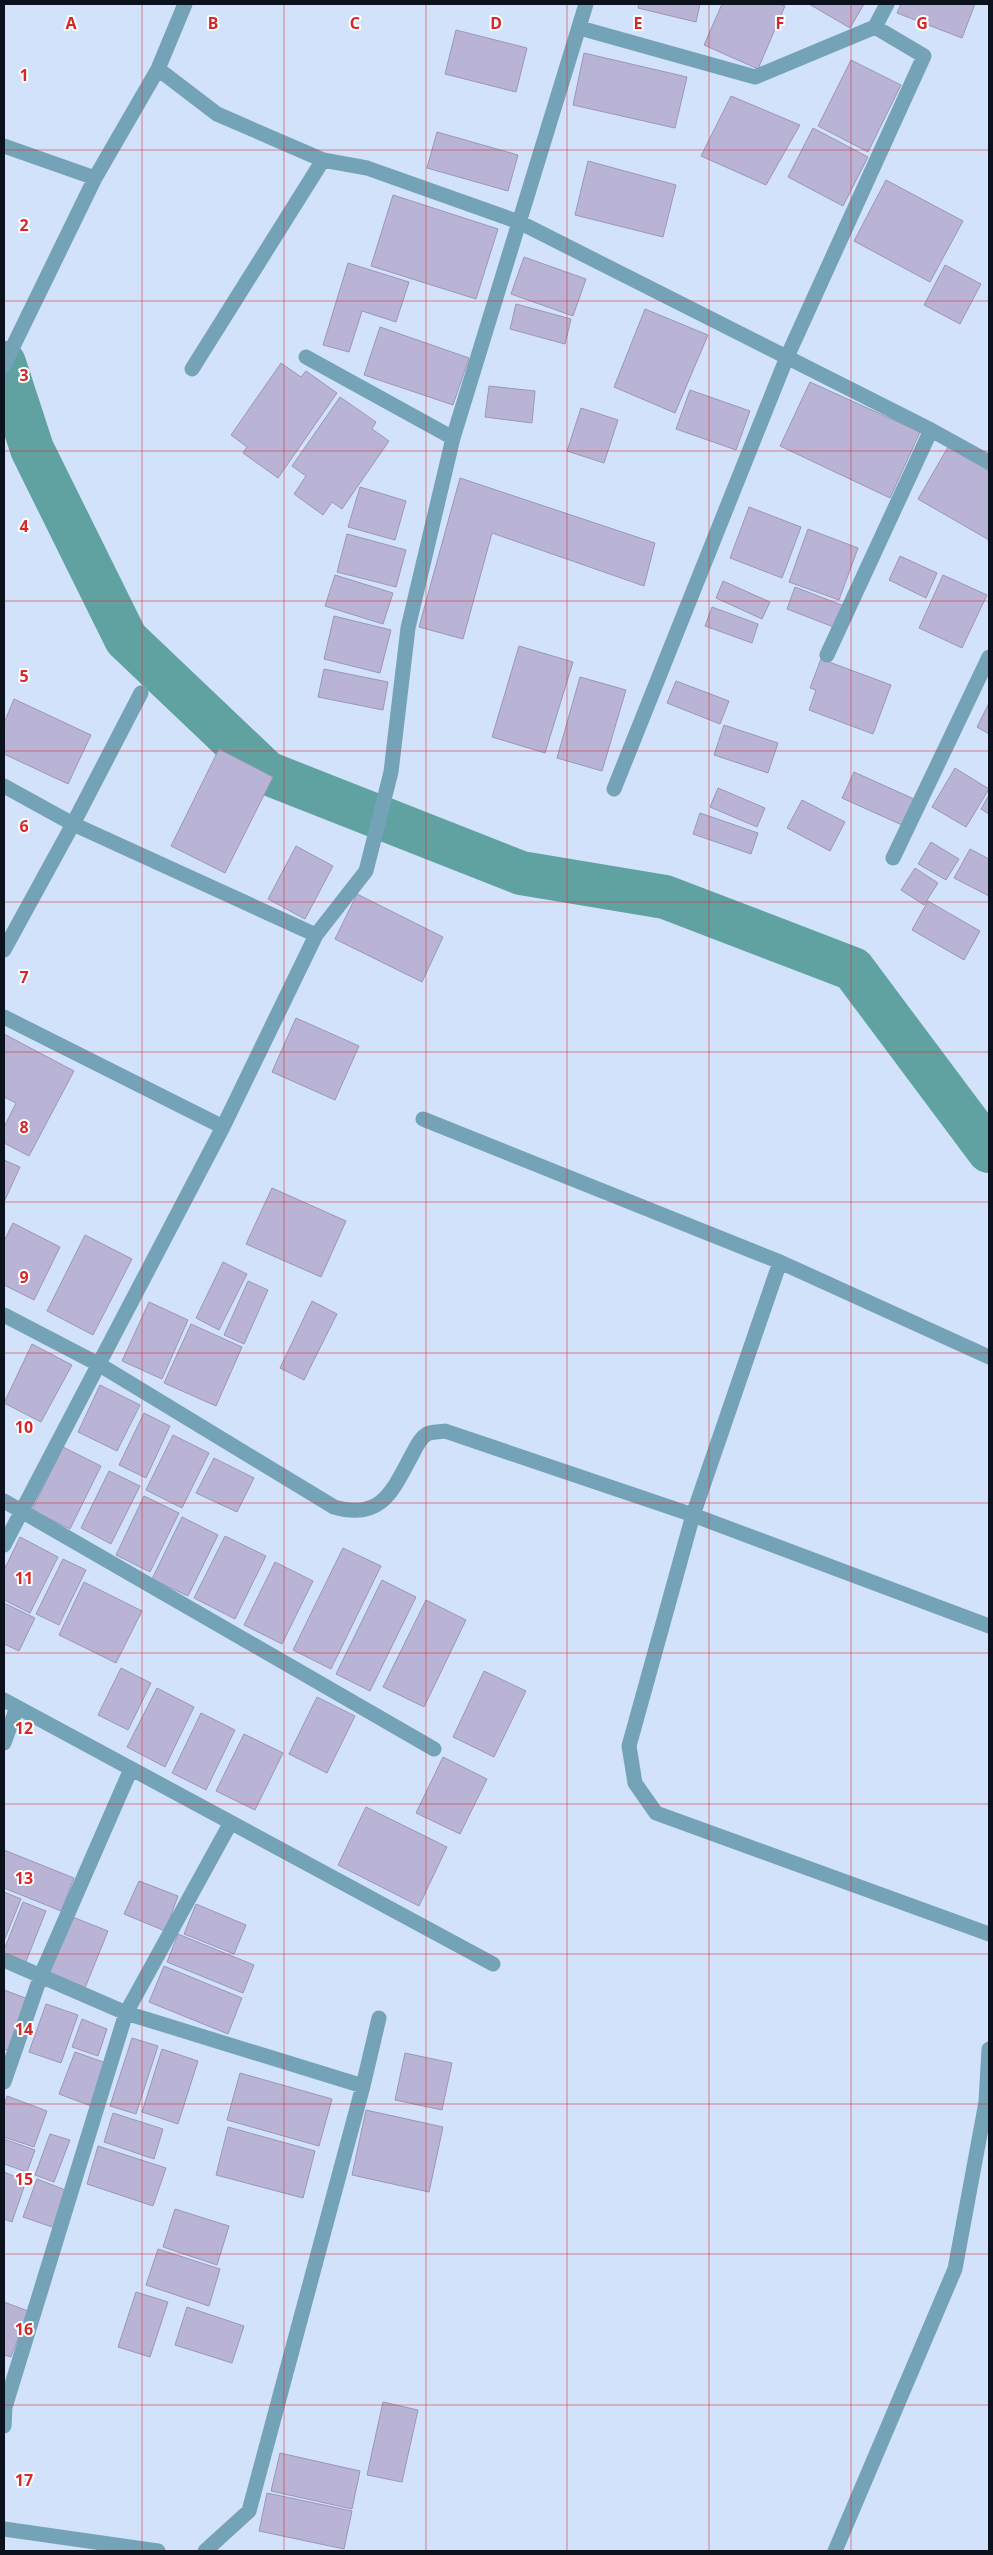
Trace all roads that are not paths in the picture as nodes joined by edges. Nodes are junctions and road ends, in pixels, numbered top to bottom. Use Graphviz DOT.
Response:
graph roads {
  1 [pos="185,4"];
  2 [pos="586,4"];
  3 [pos="887,4"];
  4 [pos="875,27"];
  5 [pos="580,28"];
  6 [pos="158,69"];
  7 [pos="4,146"];
  8 [pos="324,160"];
  9 [pos="95,178"];
  10 [pos="519,222"];
  11 [pos="306,357"];
  12 [pos="787,357"];
  13 [pos="4,365"];
  14 [pos="192,369"];
  15 [pos="931,430"];
  16 [pos="453,438"];
  17 [pos="989,462"];
  18 [pos="827,655"];
  19 [pos="989,657"];
  20 [pos="141,693"];
  21 [pos="4,786"];
  22 [pos="614,789"];
  23 [pos="73,824"];
  24 [pos="893,858"];
  25 [pos="316,936"];
  26 [pos="4,950"];
  27 [pos="4,1016"];
  28 [pos="423,1119"];
  29 [pos="222,1127"];
  30 [pos="780,1262"];
  31 [pos="4,1314"];
  32 [pos="989,1357"];
  33 [pos="100,1365"];
  34 [pos="4,1502"];
  35 [pos="22,1511"];
  36 [pos="693,1515"];
  37 [pos="4,1545"];
  38 [pos="989,1626"];
  39 [pos="4,1700"];
  40 [pos="17,1707"];
  41 [pos="4,1744"];
  42 [pos="434,1749"];
  43 [pos="131,1769"];
  44 [pos="230,1824"];
  45 [pos="989,1934"];
  46 [pos="4,1960"];
  47 [pos="493,1964"];
  48 [pos="41,1975"];
  49 [pos="126,2013"];
  50 [pos="379,2018"];
  51 [pos="989,2049"];
  52 [pos="4,2082"];
  53 [pos="363,2086"];
  54 [pos="4,2426"];
  55 [pos="4,2530"];
  56 [pos="158,2551"];
  57 [pos="206,2551"];
  58 [pos="835,2551"];
  1 -- 6 [label="street"];
  2 -- 5 [label="street"];
  3 -- 4 [label="street"];
  4 -- 5 [label="street"];
  4 -- 12 [label="street"];
  5 -- 10 [label="street"];
  6 -- 8 [label="street"];
  6 -- 9 [label="street"];
  7 -- 9 [label="street"];
  8 -- 10 [label="street"];
  8 -- 14 [label="street"];
  9 -- 13 [label="street"];
  10 -- 12 [label="street"];
  10 -- 16 [label="street"];
  11 -- 16 [label="street"];
  12 -- 15 [label="street"];
  12 -- 22 [label="street"];
  15 -- 17 [label="street"];
  15 -- 18 [label="street"];
  16 -- 25 [label="street"];
  19 -- 24 [label="street"];
  20 -- 23 [label="street"];
  21 -- 23 [label="street"];
  23 -- 25 [label="street"];
  23 -- 26 [label="street"];
  25 -- 29 [label="street"];
  27 -- 29 [label="street"];
  28 -- 30 [label="street"];
  29 -- 33 [label="street"];
  30 -- 32 [label="street"];
  30 -- 36 [label="street"];
  31 -- 33 [label="street"];
  33 -- 35 [label="street"];
  33 -- 36 [label="street"];
  34 -- 35 [label="street"];
  35 -- 37 [label="street"];
  35 -- 42 [label="street"];
  36 -- 38 [label="street"];
  36 -- 45 [label="street"];
  39 -- 40 [label="street"];
  40 -- 41 [label="street"];
  40 -- 43 [label="street"];
  43 -- 44 [label="street"];
  43 -- 48 [label="street"];
  44 -- 47 [label="street"];
  44 -- 49 [label="street"];
  46 -- 48 [label="street"];
  48 -- 49 [label="street"];
  48 -- 52 [label="street"];
  49 -- 53 [label="street"];
  49 -- 54 [label="street"];
  50 -- 53 [label="street"];
  51 -- 58 [label="street"];
  53 -- 57 [label="street"];
  55 -- 56 [label="street"];
}
